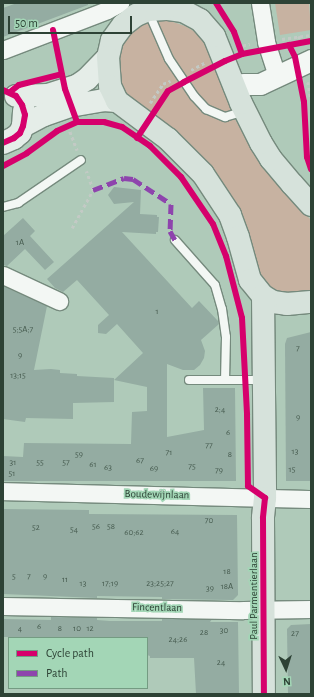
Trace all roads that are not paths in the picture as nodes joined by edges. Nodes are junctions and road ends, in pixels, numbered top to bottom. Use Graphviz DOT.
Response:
graph roads {
  1 [pos="120,3"];
  2 [pos="260,3"];
  3 [pos="148,7"];
  4 [pos="181,7"];
  5 [pos="3,50"];
  6 [pos="108,57"];
  7 [pos="309,68"];
  8 [pos="268,79"];
  9 [pos="234,87"];
  10 [pos="9,93"];
  11 [pos="117,101"];
  12 [pos="245,111"];
  13 [pos="23,126"];
  14 [pos="3,144"];
  15 [pos="81,160"];
  16 [pos="311,204"];
  17 [pos="3,208"];
  18 [pos="175,240"];
  19 [pos="3,275"];
  20 [pos="262,296"];
  21 [pos="59,301"];
  22 [pos="311,302"];
  23 [pos="189,380"];
  24 [pos="226,380"];
  25 [pos="263,380"];
  26 [pos="3,491"];
  27 [pos="265,498"];
  28 [pos="311,499"];
  29 [pos="3,606"];
  30 [pos="311,609"];
  31 [pos="263,610"];
  32 [pos="264,694"];
  1 -- 5 [label="street"];
  2 -- 8 [label="street"];
  3 -- 4 [label="main road"];
  3 -- 6 [label="main road"];
  3 -- 12 [label="lane"];
  4 -- 9 [label="main road"];
  6 -- 10 [label="main road"];
  6 -- 11 [label="main road"];
  7 -- 8 [label="street"];
  8 -- 9 [label="street"];
  8 -- 12 [label="street"];
  9 -- 12 [label="main road"];
  10 -- 13 [label="main road"];
  11 -- 13 [label="main road"];
  11 -- 20 [label="main road"];
  12 -- 16 [label="main road"];
  13 -- 14 [label="main road"];
  15 -- 17 [label="lane"];
  18 -- 24 [label="lane"];
  19 -- 21 [label="street"];
  20 -- 22 [label="main road"];
  20 -- 25 [label="main road, Paul Parmentierlaan"];
  23 -- 24 [label="lane"];
  24 -- 25 [label="lane"];
  25 -- 27 [label="main road, Paul Parmentierlaan"];
  26 -- 27 [label="street, Boudewijnlaan"];
  27 -- 28 [label="street, Boudewijnlaan"];
  27 -- 31 [label="main road, Paul Parmentierlaan"];
  29 -- 31 [label="street, Fincentlaan"];
  30 -- 31 [label="street, Fincentlaan"];
  31 -- 32 [label="main road, Paul Parmentierlaan"];
}
